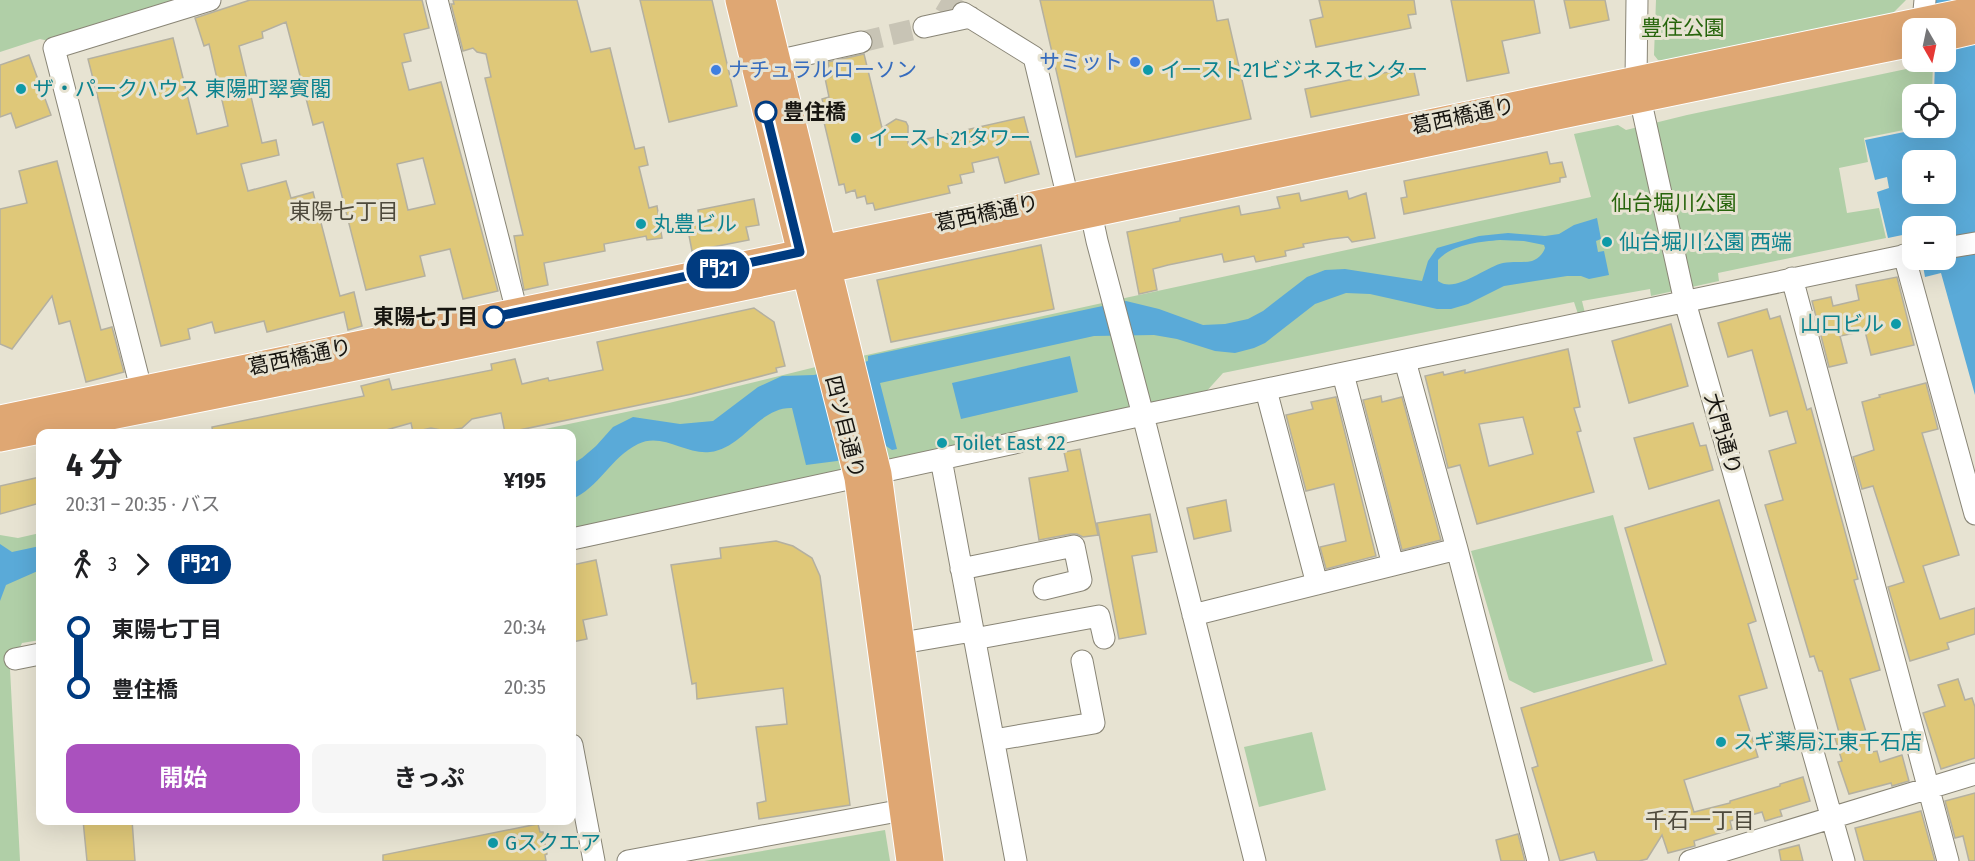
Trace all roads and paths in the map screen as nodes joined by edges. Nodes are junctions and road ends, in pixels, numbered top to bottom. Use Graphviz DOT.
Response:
graph roads {
  1 [pos="210,0"];
  2 [pos="437,0"];
  3 [pos="739,0"];
  4 [pos="762,0"];
  5 [pos="1637,0"];
  6 [pos="1975,10"];
  7 [pos="1935,18"];
  8 [pos="1902,25"];
  9 [pos="924,27"];
  10 [pos="1975,30"];
  11 [pos="1956,35"];
  12 [pos="861,42"];
  13 [pos="790,58"];
  14 [pos="1637,89"];
  15 [pos="1081,198"];
  16 [pos="1975,243"];
  17 [pos="1956,246"];
  18 [pos="1902,256"];
  19 [pos="815,261"];
  20 [pos="1912,270"];
  21 [pos="1792,278"];
  22 [pos="1685,302"];
  23 [pos="518,312"];
  24 [pos="1405,361"];
  25 [pos="1343,374"];
  26 [pos="1266,390"];
  27 [pos="144,400"];
  28 [pos="1143,415"];
  29 [pos="0,419"];
  30 [pos="0,438"];
  31 [pos="941,459"];
  32 [pos="867,470"];
  33 [pos="1975,514"];
  34 [pos="576,538"];
  35 [pos="1457,549"];
  36 [pos="1393,565"];
  37 [pos="961,569"];
  38 [pos="1317,584"];
  39 [pos="1044,590"];
  40 [pos="1193,615"];
  41 [pos="973,635"];
  42 [pos="1104,638"];
  43 [pos="902,643"];
  44 [pos="36,655"];
  45 [pos="15,659"];
  46 [pos="1082,661"];
  47 [pos="994,740"];
  48 [pos="576,766"];
  49 [pos="1975,774"];
  50 [pos="1928,788"];
  51 [pos="903,810"];
  52 [pos="1832,818"];
  53 [pos="687,856"];
  54 [pos="594,861"];
  55 [pos="628,861"];
  56 [pos="910,861"];
  57 [pos="930,861"];
  58 [pos="1016,861"];
  59 [pos="1255,861"];
  60 [pos="1538,861"];
  61 [pos="1690,861"];
  62 [pos="1844,861"];
  63 [pos="1948,861"];
  1 -- 27 [label="street"];
  2 -- 23 [label="street"];
  3 -- 19 [label="main road, 四ツ目通り"];
  4 -- 19 [label="main road, 四ツ目通り"];
  5 -- 14 [label="street, 大門通り"];
  6 -- 7 [label="main road, 葛西橋通り"];
  8 -- 14 [label="main road, 葛西橋通り"];
  9 -- 15 [label="street"];
  10 -- 11 [label="main road"];
  12 -- 13 [label="street"];
  14 -- 15 [label="main road, 葛西橋通り"];
  14 -- 22 [label="street, 大門通り"];
  15 -- 19 [label="main road, 葛西橋通り"];
  15 -- 28 [label="street"];
  16 -- 17 [label="street"];
  18 -- 21 [label="street"];
  19 -- 23 [label="main road, 葛西橋通り"];
  19 -- 27 [label="main road, 葛西橋通り"];
  19 -- 32 [label="main road, 四ツ目通り"];
  20 -- 33 [label="street"];
  21 -- 22 [label="street"];
  21 -- 50 [label="street"];
  22 -- 24 [label="street"];
  22 -- 52 [label="street, 大門通り"];
  23 -- 27 [label="main road, 葛西橋通り"];
  24 -- 25 [label="street"];
  24 -- 35 [label="street"];
  25 -- 26 [label="street"];
  25 -- 36 [label="street"];
  26 -- 28 [label="street"];
  26 -- 38 [label="street"];
  27 -- 29 [label="main road, 葛西橋通り"];
  27 -- 30 [label="main road, 葛西橋通り"];
  28 -- 31 [label="street"];
  28 -- 40 [label="street"];
  31 -- 32 [label="street"];
  31 -- 37 [label="street"];
  32 -- 34 [label="street"];
  32 -- 43 [label="main road, 四ツ目通り"];
  32 -- 51 [label="main road, 四ツ目通り"];
  35 -- 36 [label="street"];
  35 -- 60 [label="street"];
  36 -- 38 [label="street"];
  37 -- 39 [label="street"];
  37 -- 41 [label="street"];
  38 -- 40 [label="street"];
  40 -- 59 [label="street"];
  41 -- 42 [label="street"];
  41 -- 43 [label="street"];
  41 -- 47 [label="street"];
  43 -- 57 [label="main road, 四ツ目通り"];
  44 -- 45 [label="street"];
  46 -- 47 [label="street"];
  47 -- 58 [label="street"];
  48 -- 54 [label="street"];
  49 -- 50 [label="street"];
  50 -- 52 [label="street"];
  50 -- 63 [label="street"];
  51 -- 53 [label="street"];
  51 -- 56 [label="main road, 四ツ目通り"];
  52 -- 61 [label="street"];
  52 -- 62 [label="street, 大門通り"];
  53 -- 55 [label="street"];
}
